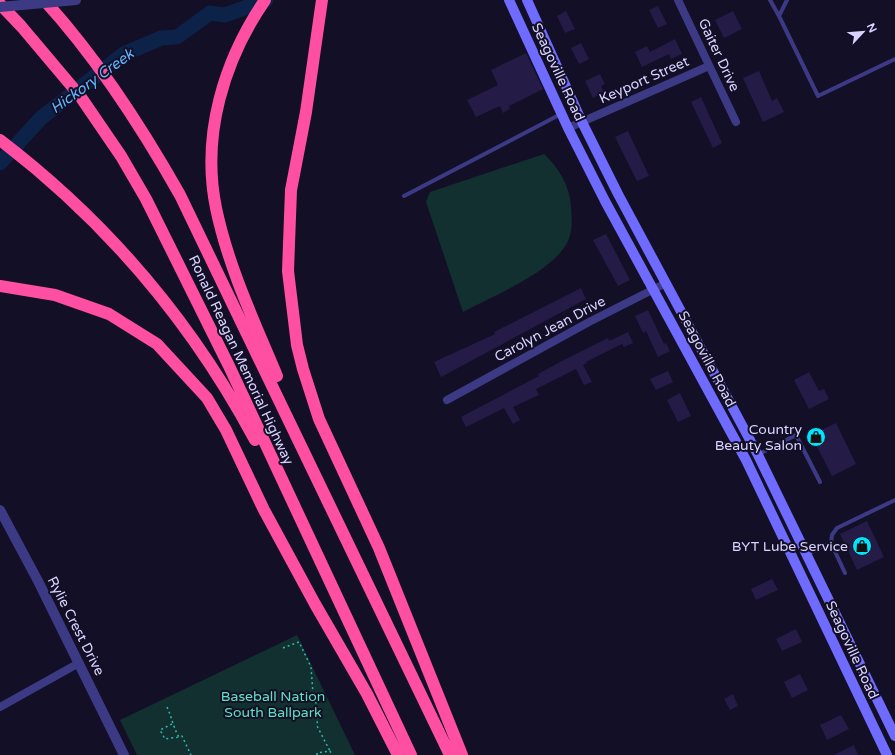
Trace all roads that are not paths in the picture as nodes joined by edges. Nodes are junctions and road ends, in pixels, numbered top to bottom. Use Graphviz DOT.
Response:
graph roads {
  1 [pos="44,0"];
  2 [pos="76,0"];
  3 [pos="265,0"];
  4 [pos="322,0"];
  5 [pos="509,0"];
  6 [pos="527,0"];
  7 [pos="678,0"];
  8 [pos="770,0"];
  9 [pos="787,0"];
  10 [pos="0,5"];
  11 [pos="779,16"];
  12 [pos="548,47"];
  13 [pos="534,54"];
  14 [pos="895,59"];
  15 [pos="709,66"];
  16 [pos="562,114"];
  17 [pos="582,122"];
  18 [pos="736,122"];
  19 [pos="568,128"];
  20 [pos="0,140"];
  21 [pos="404,196"];
  22 [pos="666,283"];
  23 [pos="0,286"];
  24 [pos="654,290"];
  25 [pos="447,400"];
  26 [pos="758,455"];
  27 [pos="746,460"];
  28 [pos="820,482"];
  29 [pos="895,500"];
  30 [pos="0,510"];
  31 [pos="335,518"];
  32 [pos="830,543"];
  33 [pos="807,554"];
  34 [pos="794,561"];
  35 [pos="845,573"];
  36 [pos="343,608"];
  37 [pos="79,663"];
  38 [pos="0,707"];
  39 [pos="895,736"];
  40 [pos="124,755"];
  41 [pos="398,755"];
  42 [pos="411,755"];
  43 [pos="450,755"];
  44 [pos="462,755"];
  45 [pos="887,755"];
  1 -- 31 [label="highway, Ronald Reagan Memorial Highway"];
  2 -- 10 [label="street, bridge"];
  3 -- 31 [label="highway"];
  4 -- 44 [label="highway"];
  5 -- 13 [label="main road, Seagoville Road"];
  6 -- 12 [label="main road, Seagoville Road"];
  7 -- 15 [label="street, Gaiter Drive"];
  8 -- 11 [label="lane"];
  9 -- 11 [label="lane"];
  10 -- 36 [label="highway, Ronald Reagan Memorial Highway"];
  11 -- 14 [label="lane"];
  12 -- 13 [label="main road"];
  12 -- 17 [label="main road, Seagoville Road"];
  13 -- 16 [label="main road, Seagoville Road"];
  15 -- 17 [label="street, Keyport Street"];
  15 -- 18 [label="street, Gaiter Drive"];
  16 -- 19 [label="main road, Seagoville Road"];
  16 -- 21 [label="lane"];
  17 -- 19 [label="street, Keyport Street"];
  17 -- 22 [label="main road, Seagoville Road"];
  19 -- 24 [label="main road, Seagoville Road"];
  20 -- 36 [label="highway"];
  22 -- 24 [label="street, Carolyn Jean Drive"];
  22 -- 26 [label="main road, Seagoville Road"];
  23 -- 41 [label="highway"];
  24 -- 25 [label="street, Carolyn Jean Drive"];
  24 -- 27 [label="main road, Seagoville Road"];
  26 -- 27 [label="main road"];
  26 -- 28 [label="lane"];
  26 -- 33 [label="main road, Seagoville Road"];
  27 -- 34 [label="main road, Seagoville Road"];
  29 -- 32 [label="lane"];
  30 -- 37 [label="street, Rylie Crest Drive"];
  31 -- 43 [label="highway, Ronald Reagan Memorial Highway"];
  32 -- 33 [label="lane"];
  32 -- 35 [label="lane"];
  33 -- 34 [label="main road"];
  33 -- 39 [label="main road, Seagoville Road"];
  34 -- 45 [label="main road, Seagoville Road"];
  36 -- 42 [label="highway, Ronald Reagan Memorial Highway"];
  37 -- 38 [label="street"];
  37 -- 40 [label="street, Rylie Crest Drive"];
}
